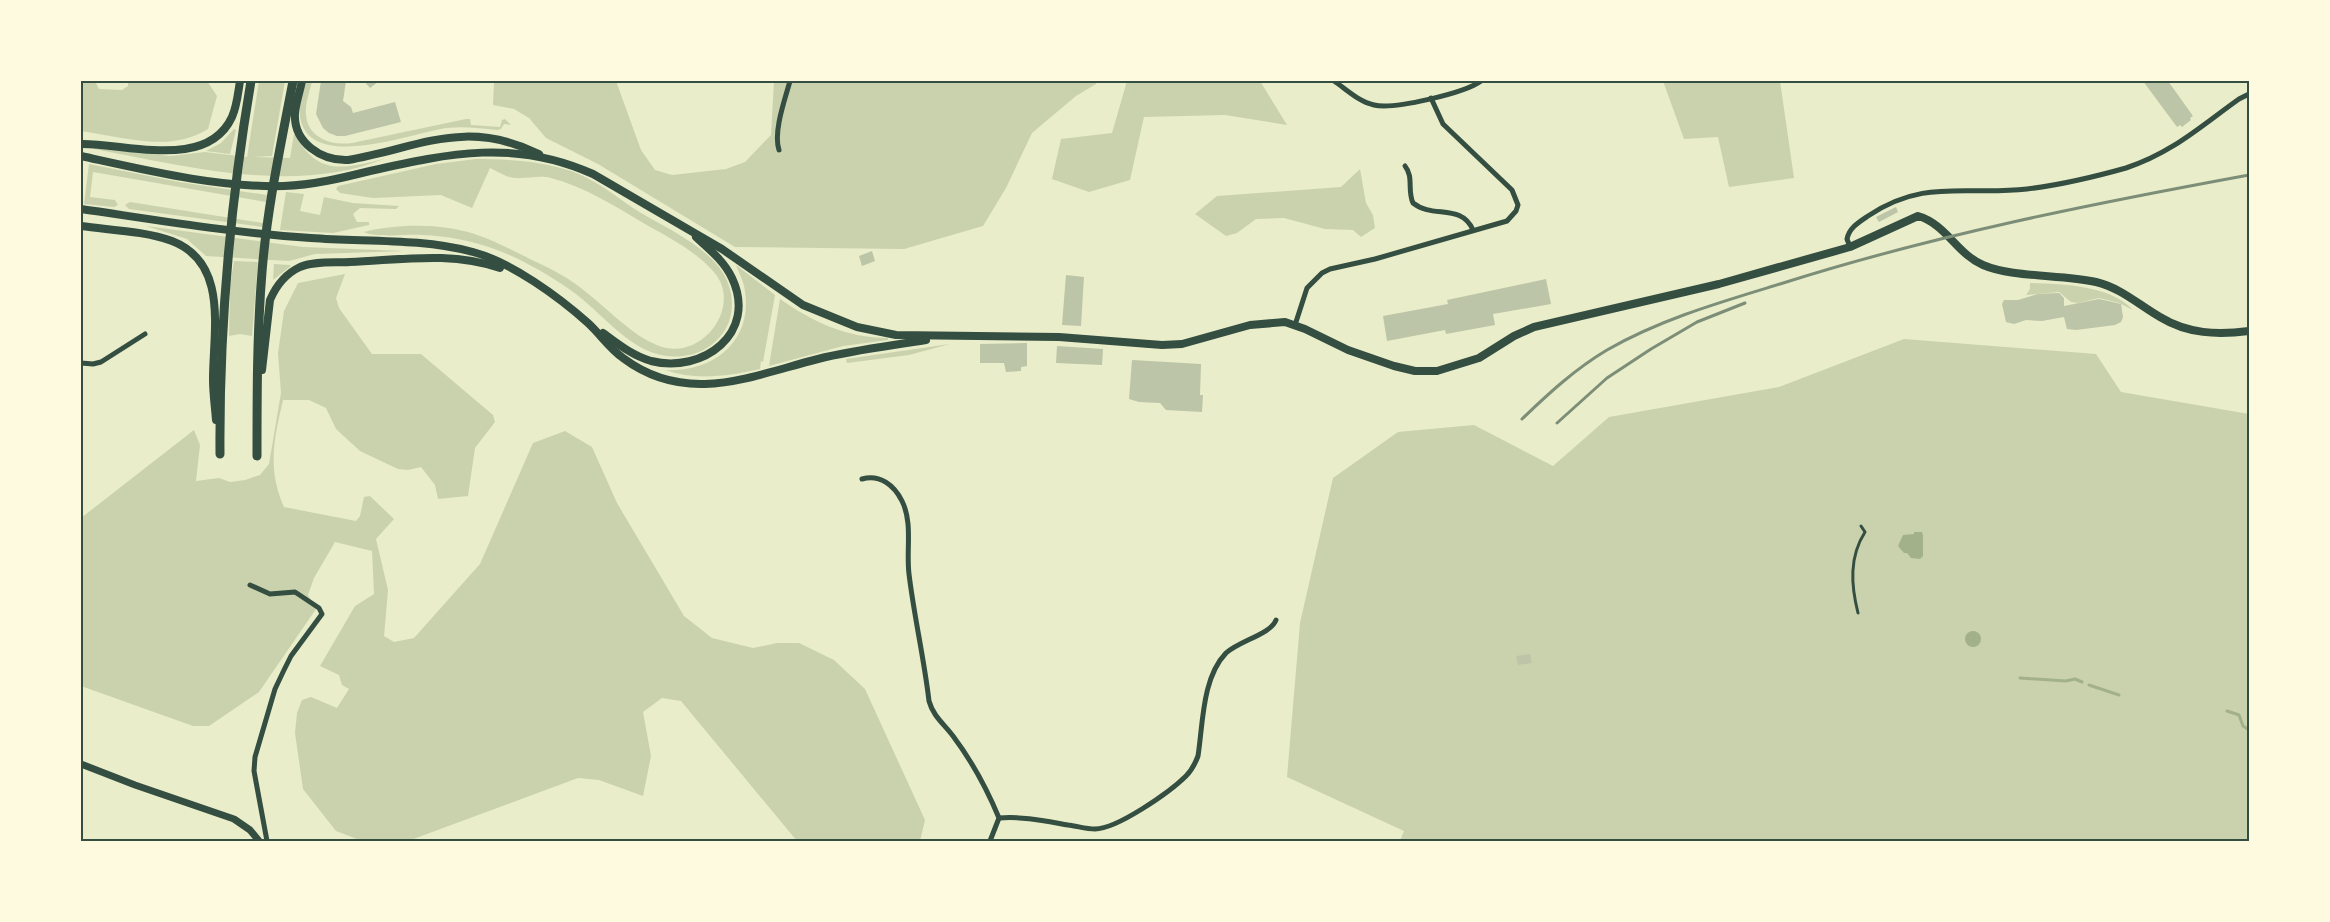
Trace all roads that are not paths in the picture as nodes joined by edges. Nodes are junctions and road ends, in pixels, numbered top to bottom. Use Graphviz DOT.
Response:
graph roads {
  1 [pos="240,81"];
  2 [pos="251,81"];
  3 [pos="293,81"];
  4 [pos="302,81"];
  5 [pos="790,81"];
  6 [pos="1334,81"];
  7 [pos="1481,81"];
  8 [pos="2249,94"];
  9 [pos="1431,99"];
  10 [pos="81,144"];
  11 [pos="778,150"];
  12 [pos="81,156"];
  13 [pos="546,157"];
  14 [pos="1405,166"];
  15 [pos="81,209"];
  16 [pos="81,226"];
  17 [pos="686,227"];
  18 [pos="1473,230"];
  19 [pos="1850,247"];
  20 [pos="521,275"];
  21 [pos="587,322"];
  22 [pos="1295,325"];
  23 [pos="2249,331"];
  24 [pos="145,334"];
  25 [pos="942,337"];
  26 [pos="81,363"];
  27 [pos="220,454"];
  28 [pos="257,456"];
  29 [pos="862,479"];
  30 [pos="1861,526"];
  31 [pos="250,585"];
  32 [pos="1858,613"];
  33 [pos="1276,620"];
  34 [pos="81,764"];
  35 [pos="999,818"];
  36 [pos="260,841"];
  37 [pos="267,841"];
  38 [pos="990,841"];
  1 -- 10 [label="main road"];
  2 -- 27 [label="main road"];
  3 -- 28 [label="main road"];
  4 -- 13 [label="main road"];
  5 -- 11 [label="street"];
  6 -- 9 [label="street"];
  7 -- 9 [label="street"];
  8 -- 19 [label="street"];
  9 -- 18 [label="street"];
  12 -- 13 [label="main road"];
  13 -- 17 [label="main road"];
  14 -- 18 [label="street"];
  15 -- 20 [label="main road"];
  16 -- 27 [label="main road"];
  17 -- 21 [label="main road"];
  17 -- 25 [label="main road"];
  18 -- 22 [label="street"];
  19 -- 22 [label="main road"];
  19 -- 23 [label="main road"];
  20 -- 21 [label="main road"];
  20 -- 28 [label="main road"];
  21 -- 25 [label="main road"];
  22 -- 25 [label="main road"];
  24 -- 26 [label="street"];
  29 -- 35 [label="street"];
  30 -- 32 [label="lane"];
  31 -- 37 [label="street"];
  33 -- 35 [label="street"];
  34 -- 36 [label="street"];
  35 -- 38 [label="street"];
}
